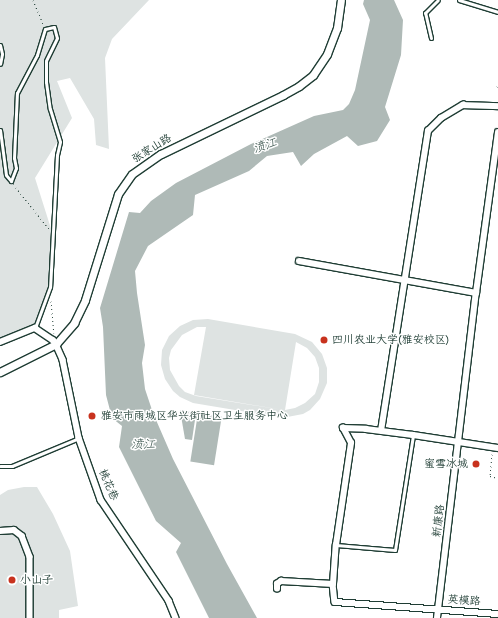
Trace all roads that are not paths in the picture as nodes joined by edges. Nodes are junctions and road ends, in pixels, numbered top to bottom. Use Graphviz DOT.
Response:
graph roads {
  1 [pos="341,0"];
  2 [pos="438,0"];
  3 [pos="459,0"];
  4 [pos="498,12"];
  5 [pos="431,38"];
  6 [pos="0,45"];
  7 [pos="0,64"];
  8 [pos="498,106"];
  9 [pos="0,130"];
  10 [pos="498,132"];
  11 [pos="299,261"];
  12 [pos="406,280"];
  13 [pos="476,293"];
  14 [pos="35,328"];
  15 [pos="0,342"];
  16 [pos="55,342"];
  17 [pos="0,372"];
  18 [pos="381,430"];
  19 [pos="413,435"];
  20 [pos="78,438"];
  21 [pos="458,443"];
  22 [pos="495,448"];
  23 [pos="0,466"];
  24 [pos="0,532"];
  25 [pos="336,545"];
  26 [pos="333,584"];
  27 [pos="277,590"];
  28 [pos="438,610"];
  29 [pos="498,614"];
  30 [pos="30,618"];
  31 [pos="176,618"];
  32 [pos="437,618"];
  1 -- 16 [label="street, 张家山路"];
  2 -- 5 [label="lane"];
  3 -- 4 [label="lane"];
  6 -- 7 [label="lane"];
  8 -- 12 [label="street"];
  9 -- 14 [label="lane"];
  10 -- 13 [label="street, 新康路"];
  11 -- 12 [label="street"];
  12 -- 13 [label="street"];
  12 -- 18 [label="street"];
  13 -- 21 [label="street, 新康路"];
  14 -- 15 [label="street"];
  14 -- 16 [label="street"];
  16 -- 17 [label="street, 张家山路"];
  16 -- 20 [label="street, 桃花巷"];
  18 -- 19 [label="street"];
  18 -- 25 [label="street"];
  19 -- 21 [label="street"];
  19 -- 25 [label="lane"];
  20 -- 23 [label="lane"];
  20 -- 31 [label="street, 桃花巷"];
  21 -- 22 [label="street"];
  21 -- 28 [label="street, 新康路"];
  24 -- 30 [label="street"];
  25 -- 26 [label="street"];
  26 -- 27 [label="street"];
  26 -- 28 [label="street, 英模路"];
  28 -- 29 [label="street, 英模路"];
  28 -- 32 [label="street, 新康路"];
}
